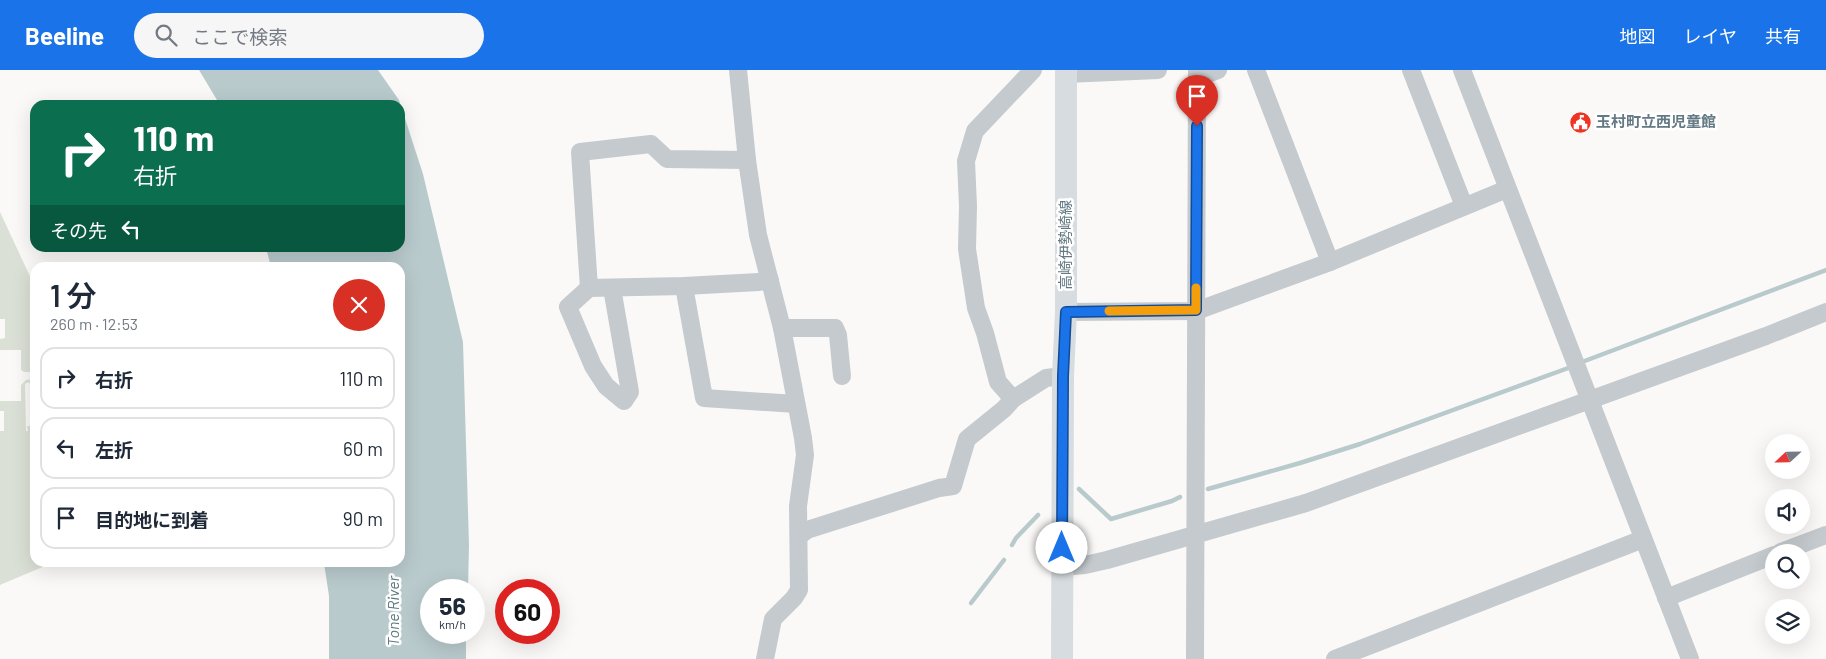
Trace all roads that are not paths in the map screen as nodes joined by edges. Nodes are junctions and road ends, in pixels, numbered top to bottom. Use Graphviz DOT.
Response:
graph roads {
  1 [pos="738,70"];
  2 [pos="1033,70"];
  3 [pos="1158,70"];
  4 [pos="1197,70"];
  5 [pos="1218,70"];
  6 [pos="1256,70"];
  7 [pos="1411,70"];
  8 [pos="1462,70"];
  9 [pos="1066,72"];
  10 [pos="748,160"];
  11 [pos="1507,189"];
  12 [pos="1464,206"];
  13 [pos="1330,262"];
  14 [pos="770,280"];
  15 [pos="684,286"];
  16 [pos="589,288"];
  17 [pos="612,288"];
  18 [pos="1196,310"];
  19 [pos="1066,312"];
  20 [pos="1826,312"];
  21 [pos="782,328"];
  22 [pos="842,376"];
  23 [pos="1063,376"];
  24 [pos="1013,398"];
  25 [pos="1589,400"];
  26 [pos="796,404"];
  27 [pos="1195,535"];
  28 [pos="1826,535"];
  29 [pos="799,536"];
  30 [pos="1643,539"];
  31 [pos="1802,544"];
  32 [pos="1765,559"];
  33 [pos="1062,567"];
  34 [pos="1666,598"];
  35 [pos="765,659"];
  36 [pos="1062,659"];
  37 [pos="1196,659"];
  38 [pos="1335,659"];
  39 [pos="1690,659"];
  1 -- 10 [label="street"];
  2 -- 24 [label="street"];
  3 -- 9 [label="street"];
  4 -- 5 [label="street"];
  4 -- 18 [label="street"];
  6 -- 13 [label="street"];
  7 -- 12 [label="street"];
  8 -- 11 [label="street"];
  9 -- 19 [label="main road, 高崎伊勢崎線"];
  10 -- 14 [label="street"];
  10 -- 16 [label="street"];
  11 -- 12 [label="street"];
  11 -- 25 [label="street"];
  12 -- 13 [label="street"];
  13 -- 18 [label="street"];
  14 -- 15 [label="street"];
  14 -- 21 [label="street"];
  15 -- 17 [label="street"];
  15 -- 26 [label="street"];
  16 -- 17 [label="street"];
  16 -- 17 [label="street"];
  18 -- 19 [label="street"];
  18 -- 27 [label="street"];
  19 -- 23 [label="main road, 高崎伊勢崎線"];
  20 -- 25 [label="street"];
  21 -- 22 [label="street"];
  21 -- 26 [label="street"];
  23 -- 24 [label="street"];
  23 -- 33 [label="main road, 高崎伊勢崎線"];
  24 -- 29 [label="street"];
  25 -- 27 [label="street"];
  25 -- 30 [label="street"];
  26 -- 29 [label="street"];
  27 -- 33 [label="street"];
  27 -- 37 [label="street"];
  28 -- 31 [label="street"];
  29 -- 35 [label="street"];
  30 -- 34 [label="street"];
  30 -- 38 [label="street"];
  32 -- 34 [label="street"];
  33 -- 36 [label="main road, 高崎伊勢崎線"];
  34 -- 39 [label="street"];
}
